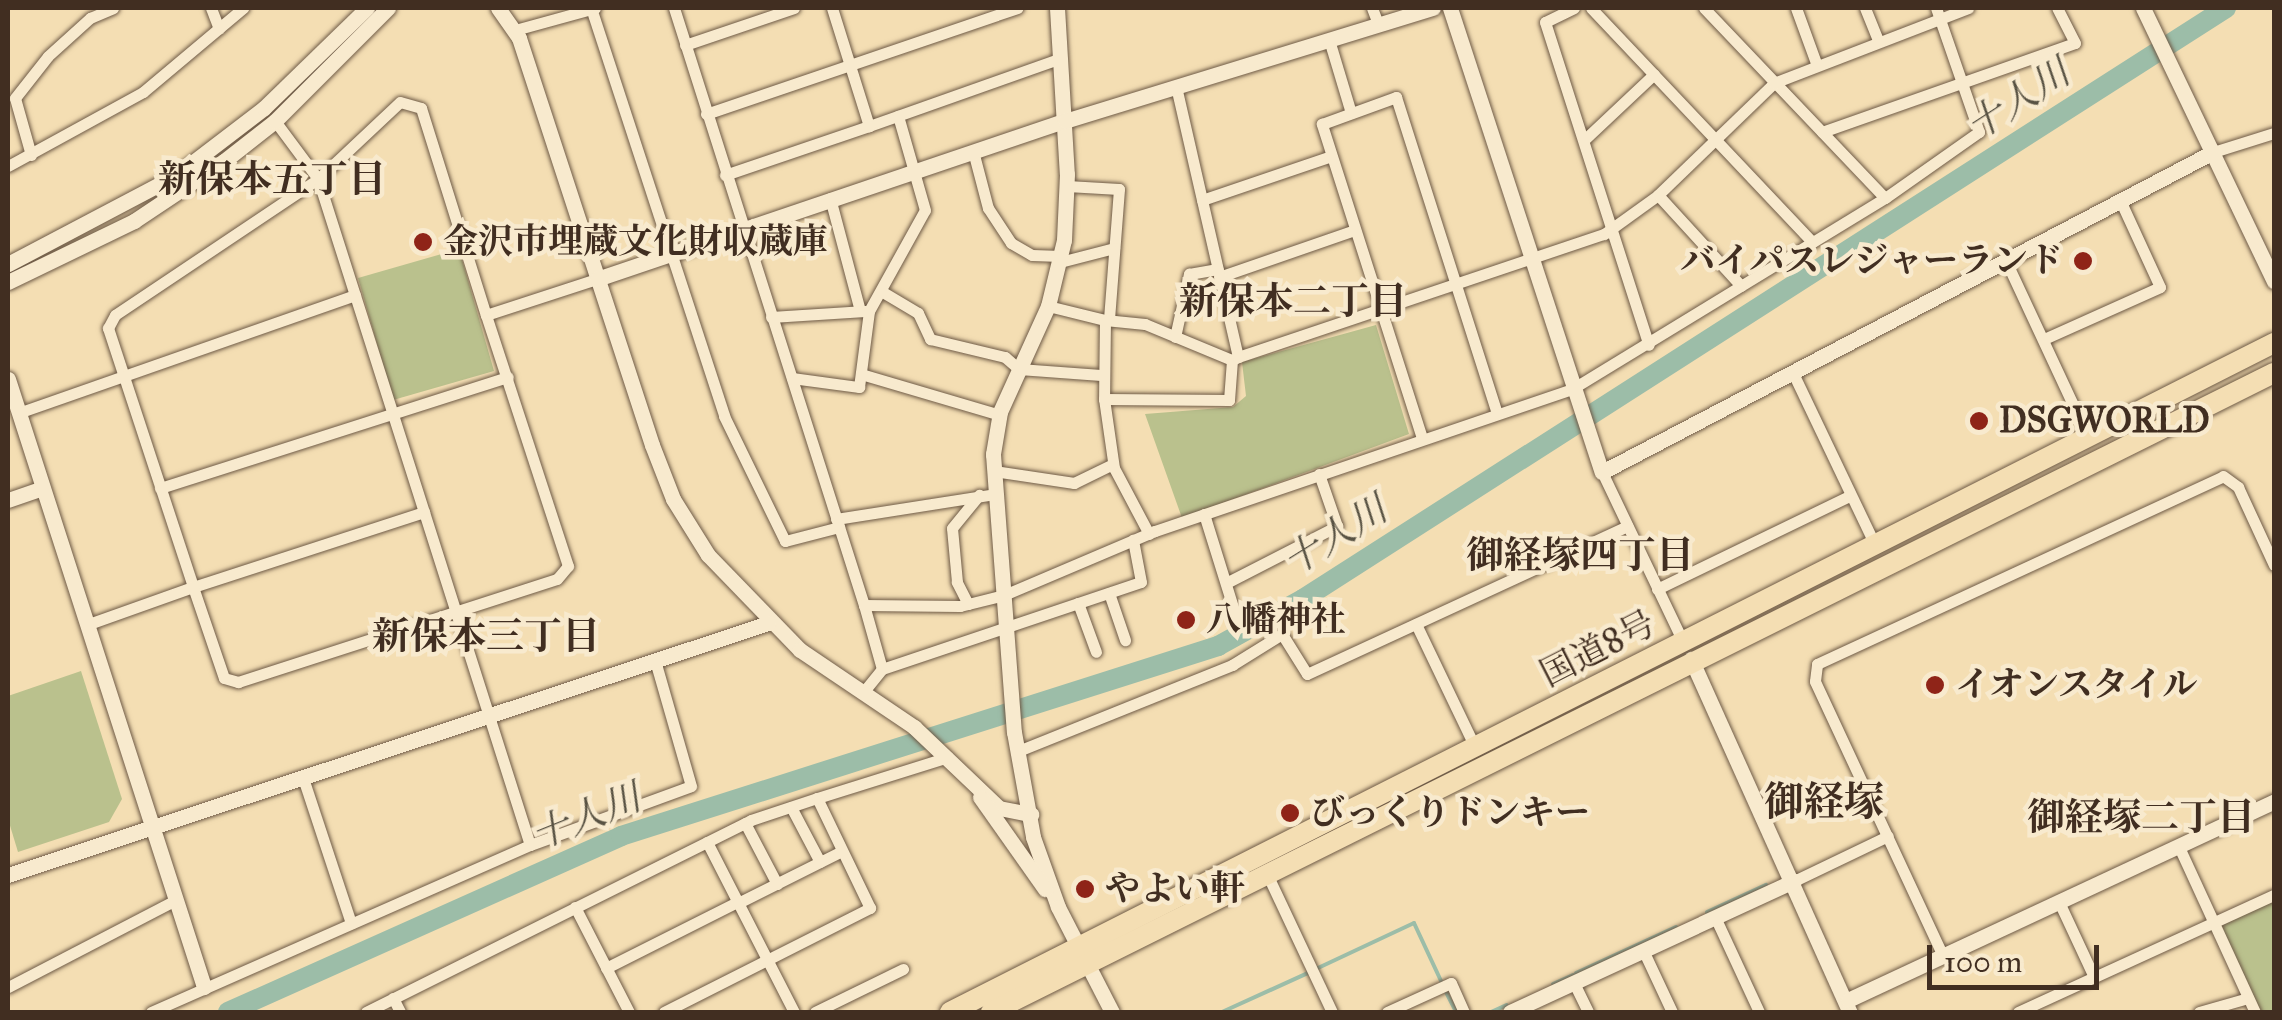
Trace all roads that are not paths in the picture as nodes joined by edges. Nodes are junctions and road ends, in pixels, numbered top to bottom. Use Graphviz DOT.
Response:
graph roads {
  1 [pos="113,8"];
  2 [pos="212,8"];
  3 [pos="242,8"];
  4 [pos="367,8"];
  5 [pos="388,8"];
  6 [pos="498,8"];
  7 [pos="592,8"];
  8 [pos="674,8"];
  9 [pos="794,8"];
  10 [pos="832,8"];
  11 [pos="1017,8"];
  12 [pos="1057,8"];
  13 [pos="1372,8"];
  14 [pos="1434,8"];
  15 [pos="1450,8"];
  16 [pos="1541,8"];
  17 [pos="1574,8"];
  18 [pos="1591,8"];
  19 [pos="1704,8"];
  20 [pos="1796,8"];
  21 [pos="1865,8"];
  22 [pos="1968,8"];
  23 [pos="2057,8"];
  24 [pos="2143,8"];
  25 [pos="1938,12"];
  26 [pos="1546,22"];
  27 [pos="1379,26"];
  28 [pos="219,30"];
  29 [pos="515,30"];
  30 [pos="1878,40"];
  31 [pos="1330,43"];
  32 [pos="685,45"];
  33 [pos="1061,58"];
  34 [pos="1816,63"];
  35 [pos="850,64"];
  36 [pos="1654,74"];
  37 [pos="1774,83"];
  38 [pos="1963,83"];
  39 [pos="1176,86"];
  40 [pos="1351,112"];
  41 [pos="706,114"];
  42 [pos="898,116"];
  43 [pos="1066,121"];
  44 [pos="274,122"];
  45 [pos="870,126"];
  46 [pos="1822,132"];
  47 [pos="2274,133"];
  48 [pos="1714,138"];
  49 [pos="1584,140"];
  50 [pos="973,151"];
  51 [pos="2213,152"];
  52 [pos="31,155"];
  53 [pos="1331,156"];
  54 [pos="8,166"];
  55 [pos="914,170"];
  56 [pos="725,175"];
  57 [pos="318,179"];
  58 [pos="1067,186"];
  59 [pos="1658,195"];
  60 [pos="830,198"];
  61 [pos="1885,198"];
  62 [pos="1202,200"];
  63 [pos="2120,200"];
  64 [pos="740,227"];
  65 [pos="1613,228"];
  66 [pos="1355,230"];
  67 [pos="1812,242"];
  68 [pos="1114,248"];
  69 [pos="672,253"];
  70 [pos="1060,259"];
  71 [pos="1531,261"];
  72 [pos="2006,261"];
  73 [pos="8,264"];
  74 [pos="1219,273"];
  75 [pos="597,279"];
  76 [pos="2274,281"];
  77 [pos="8,282"];
  78 [pos="1456,286"];
  79 [pos="1741,286"];
  80 [pos="880,290"];
  81 [pos="355,295"];
  82 [pos="1048,306"];
  83 [pos="865,311"];
  84 [pos="1382,312"];
  85 [pos="486,315"];
  86 [pos="771,318"];
  87 [pos="1107,320"];
  88 [pos="1176,336"];
  89 [pos="2044,339"];
  90 [pos="2274,343"];
  91 [pos="1650,346"];
  92 [pos="1235,359"];
  93 [pos="1020,369"];
  94 [pos="1793,373"];
  95 [pos="2274,373"];
  96 [pos="861,374"];
  97 [pos="1101,375"];
  98 [pos="124,376"];
  99 [pos="508,376"];
  100 [pos="792,378"];
  101 [pos="8,379"];
  102 [pos="1575,396"];
  103 [pos="1104,399"];
  104 [pos="1496,411"];
  105 [pos="392,413"];
  106 [pos="18,414"];
  107 [pos="1000,416"];
  108 [pos="2088,437"];
  109 [pos="1422,438"];
  110 [pos="1113,464"];
  111 [pos="994,472"];
  112 [pos="1602,472"];
  113 [pos="1319,474"];
  114 [pos="42,488"];
  115 [pos="160,488"];
  116 [pos="988,494"];
  117 [pos="1849,496"];
  118 [pos="8,500"];
  119 [pos="424,512"];
  120 [pos="1204,514"];
  121 [pos="838,523"];
  122 [pos="1627,526"];
  123 [pos="1149,534"];
  124 [pos="1134,540"];
  125 [pos="1875,546"];
  126 [pos="2274,565"];
  127 [pos="1228,582"];
  128 [pos="193,588"];
  129 [pos="1657,589"];
  130 [pos="1108,593"];
  131 [pos="1004,595"];
  132 [pos="968,604"];
  133 [pos="1078,604"];
  134 [pos="864,606"];
  135 [pos="457,616"];
  136 [pos="768,623"];
  137 [pos="1238,623"];
  138 [pos="86,624"];
  139 [pos="1416,624"];
  140 [pos="1008,628"];
  141 [pos="1125,640"];
  142 [pos="1687,651"];
  143 [pos="1096,652"];
  144 [pos="656,664"];
  145 [pos="882,669"];
  146 [pos="864,691"];
  147 [pos="489,717"];
  148 [pos="1474,747"];
  149 [pos="1018,751"];
  150 [pos="945,754"];
  151 [pos="303,778"];
  152 [pos="974,785"];
  153 [pos="817,798"];
  154 [pos="2274,801"];
  155 [pos="791,806"];
  156 [pos="1030,814"];
  157 [pos="745,822"];
  158 [pos="152,826"];
  159 [pos="1888,836"];
  160 [pos="707,842"];
  161 [pos="530,846"];
  162 [pos="2179,847"];
  163 [pos="842,850"];
  164 [pos="820,862"];
  165 [pos="1267,874"];
  166 [pos="8,875"];
  167 [pos="1794,881"];
  168 [pos="776,884"];
  169 [pos="2274,895"];
  170 [pos="176,900"];
  171 [pos="738,902"];
  172 [pos="2060,902"];
  173 [pos="576,907"];
  174 [pos="1058,907"];
  175 [pos="1715,916"];
  176 [pos="2214,922"];
  177 [pos="351,923"];
  178 [pos="1644,950"];
  179 [pos="1084,955"];
  180 [pos="1943,956"];
  181 [pos="767,960"];
  182 [pos="606,968"];
  183 [pos="903,970"];
  184 [pos="2094,977"];
  185 [pos="1574,983"];
  186 [pos="8,987"];
  187 [pos="204,988"];
  188 [pos="393,998"];
  189 [pos="2248,998"];
  190 [pos="1849,1006"];
  191 [pos="150,1012"];
  192 [pos="366,1012"];
  193 [pos="400,1012"];
  194 [pos="629,1012"];
  195 [pos="664,1012"];
  196 [pos="794,1012"];
  197 [pos="814,1012"];
  198 [pos="950,1012"];
  199 [pos="991,1012"];
  200 [pos="1112,1012"];
  201 [pos="1332,1012"];
  202 [pos="1386,1012"];
  203 [pos="1464,1012"];
  204 [pos="1510,1012"];
  205 [pos="1588,1012"];
  206 [pos="1672,1012"];
  207 [pos="1759,1012"];
  208 [pos="2018,1012"];
  209 [pos="2198,1012"];
  210 [pos="2255,1012"];
  1 -- 52 [label="street"];
  2 -- 28 [label="street"];
  3 -- 28 [label="street"];
  4 -- 73 [label="street"];
  5 -- 44 [label="street"];
  6 -- 29 [label="street"];
  7 -- 29 [label="street"];
  7 -- 69 [label="street"];
  8 -- 32 [label="street"];
  9 -- 32 [label="street"];
  10 -- 35 [label="street"];
  11 -- 35 [label="street"];
  12 -- 33 [label="street"];
  13 -- 27 [label="street"];
  14 -- 27 [label="street"];
  15 -- 71 [label="street"];
  16 -- 26 [label="street"];
  17 -- 26 [label="street"];
  18 -- 36 [label="street"];
  19 -- 37 [label="street"];
  20 -- 34 [label="street"];
  21 -- 30 [label="street"];
  22 -- 25 [label="street"];
  23 -- 38 [label="street"];
  24 -- 51 [label="street"];
  25 -- 30 [label="street"];
  25 -- 38 [label="street"];
  26 -- 49 [label="street"];
  27 -- 31 [label="street"];
  28 -- 52 [label="street"];
  29 -- 75 [label="street"];
  30 -- 34 [label="street"];
  31 -- 39 [label="street"];
  31 -- 40 [label="street"];
  32 -- 41 [label="street"];
  33 -- 42 [label="street"];
  33 -- 43 [label="street"];
  34 -- 37 [label="street"];
  35 -- 41 [label="street"];
  35 -- 45 [label="street"];
  36 -- 48 [label="street"];
  36 -- 49 [label="street"];
  37 -- 46 [label="street"];
  37 -- 48 [label="street"];
  38 -- 46 [label="street"];
  38 -- 61 [label="street"];
  39 -- 43 [label="street"];
  39 -- 62 [label="street"];
  40 -- 53 [label="street"];
  40 -- 78 [label="street"];
  41 -- 56 [label="street"];
  42 -- 45 [label="street"];
  42 -- 55 [label="street"];
  43 -- 50 [label="street"];
  43 -- 58 [label="street"];
  44 -- 57 [label="street"];
  44 -- 77 [label="street"];
  45 -- 56 [label="street"];
  46 -- 61 [label="street"];
  47 -- 51 [label="street"];
  48 -- 59 [label="street"];
  48 -- 67 [label="street"];
  49 -- 65 [label="street"];
  50 -- 55 [label="street"];
  50 -- 70 [label="street"];
  51 -- 63 [label="street"];
  51 -- 76 [label="street"];
  52 -- 54 [label="street"];
  53 -- 62 [label="street"];
  53 -- 66 [label="street"];
  55 -- 60 [label="street"];
  55 -- 80 [label="street"];
  56 -- 64 [label="street"];
  57 -- 81 [label="street"];
  57 -- 85 [label="street"];
  57 -- 98 [label="street"];
  58 -- 68 [label="street"];
  58 -- 70 [label="street"];
  59 -- 65 [label="street"];
  59 -- 79 [label="street"];
  60 -- 64 [label="street"];
  60 -- 83 [label="street"];
  61 -- 67 [label="street"];
  62 -- 74 [label="street"];
  63 -- 72 [label="street"];
  63 -- 89 [label="street"];
  64 -- 69 [label="street"];
  64 -- 86 [label="street"];
  65 -- 71 [label="street"];
  65 -- 91 [label="street"];
  66 -- 74 [label="street"];
  66 -- 84 [label="street"];
  67 -- 79 [label="street"];
  68 -- 70 [label="street"];
  68 -- 87 [label="street"];
  69 -- 75 [label="street"];
  69 -- 121 [label="street"];
  70 -- 82 [label="street"];
  71 -- 78 [label="street"];
  71 -- 102 [label="street"];
  72 -- 89 [label="street"];
  72 -- 94 [label="street"];
  74 -- 88 [label="street"];
  74 -- 92 [label="street"];
  75 -- 85 [label="street"];
  75 -- 136 [label="street"];
  78 -- 84 [label="street"];
  78 -- 104 [label="street"];
  79 -- 91 [label="street"];
  80 -- 83 [label="street"];
  80 -- 93 [label="street"];
  81 -- 98 [label="street"];
  81 -- 105 [label="street"];
  82 -- 87 [label="street"];
  82 -- 93 [label="street"];
  83 -- 86 [label="street"];
  83 -- 96 [label="street"];
  84 -- 92 [label="street"];
  84 -- 109 [label="street"];
  85 -- 99 [label="street"];
  86 -- 100 [label="street"];
  87 -- 88 [label="street"];
  87 -- 97 [label="street"];
  88 -- 92 [label="street"];
  89 -- 108 [label="street"];
  90 -- 108 [label="highway, 国道8号"];
  91 -- 102 [label="street"];
  92 -- 103 [label="street"];
  93 -- 97 [label="street"];
  93 -- 107 [label="street"];
  94 -- 112 [label="street"];
  94 -- 117 [label="street"];
  95 -- 142 [label="highway, 国道8号"];
  96 -- 100 [label="street"];
  96 -- 107 [label="street"];
  97 -- 103 [label="street"];
  98 -- 106 [label="street"];
  98 -- 115 [label="street"];
  99 -- 105 [label="street"];
  99 -- 135 [label="street"];
  100 -- 121 [label="street"];
  101 -- 106 [label="street"];
  102 -- 104 [label="street"];
  102 -- 112 [label="street"];
  103 -- 110 [label="street"];
  104 -- 109 [label="street"];
  105 -- 115 [label="street"];
  105 -- 119 [label="street"];
  106 -- 114 [label="street"];
  107 -- 111 [label="street"];
  108 -- 125 [label="highway, 国道8号"];
  109 -- 113 [label="street"];
  110 -- 111 [label="street"];
  110 -- 123 [label="street"];
  111 -- 116 [label="street"];
  112 -- 122 [label="street"];
  113 -- 120 [label="street"];
  113 -- 127 [label="street"];
  114 -- 118 [label="street"];
  114 -- 138 [label="street"];
  115 -- 128 [label="street"];
  116 -- 121 [label="street"];
  116 -- 131 [label="street"];
  116 -- 132 [label="street"];
  117 -- 125 [label="street"];
  117 -- 129 [label="street"];
  119 -- 128 [label="street"];
  119 -- 135 [label="street"];
  120 -- 123 [label="street"];
  120 -- 127 [label="street"];
  121 -- 134 [label="street"];
  122 -- 129 [label="street"];
  122 -- 139 [label="street"];
  123 -- 124 [label="street"];
  124 -- 130 [label="street"];
  124 -- 131 [label="street"];
  125 -- 142 [label="highway, 国道8号"];
  126 -- 159 [label="street"];
  127 -- 137 [label="street"];
  128 -- 135 [label="street"];
  128 -- 138 [label="street"];
  129 -- 142 [label="street"];
  130 -- 133 [label="street"];
  130 -- 141 [label="street"];
  131 -- 132 [label="street"];
  131 -- 140 [label="street"];
  132 -- 134 [label="street"];
  133 -- 140 [label="street"];
  133 -- 143 [label="street"];
  134 -- 145 [label="street"];
  135 -- 147 [label="street"];
  136 -- 144 [label="street"];
  136 -- 146 [label="street"];
  138 -- 158 [label="street"];
  139 -- 148 [label="street"];
  139 -- 149 [label="street"];
  140 -- 145 [label="street"];
  140 -- 149 [label="street"];
  142 -- 148 [label="highway, 国道8号"];
  142 -- 165 [label="highway, 国道8号"];
  142 -- 167 [label="street"];
  144 -- 147 [label="street"];
  144 -- 161 [label="street"];
  145 -- 146 [label="street"];
  146 -- 150 [label="street"];
  147 -- 151 [label="street"];
  147 -- 161 [label="street"];
  148 -- 179 [label="highway, 国道8号"];
  149 -- 156 [label="street"];
  150 -- 152 [label="street"];
  150 -- 153 [label="street"];
  151 -- 158 [label="street"];
  151 -- 177 [label="street"];
  152 -- 156 [label="street"];
  152 -- 174 [label="street"];
  153 -- 155 [label="street"];
  153 -- 163 [label="street"];
  154 -- 162 [label="street"];
  155 -- 157 [label="street"];
  155 -- 164 [label="street"];
  156 -- 174 [label="street"];
  157 -- 160 [label="street"];
  157 -- 168 [label="street"];
  158 -- 166 [label="street"];
  158 -- 170 [label="street"];
  159 -- 167 [label="street"];
  159 -- 180 [label="street"];
  160 -- 171 [label="street"];
  160 -- 173 [label="street"];
  161 -- 177 [label="street"];
  162 -- 172 [label="street"];
  162 -- 176 [label="street"];
  163 -- 164 [label="street"];
  163 -- 181 [label="street"];
  164 -- 168 [label="street"];
  165 -- 179 [label="highway, 国道8号"];
  165 -- 201 [label="street"];
  167 -- 175 [label="street"];
  167 -- 190 [label="street"];
  168 -- 171 [label="street"];
  169 -- 176 [label="street"];
  170 -- 186 [label="street"];
  170 -- 187 [label="street"];
  171 -- 181 [label="street"];
  171 -- 182 [label="street"];
  172 -- 180 [label="street"];
  172 -- 184 [label="street"];
  173 -- 182 [label="street"];
  173 -- 188 [label="street"];
  174 -- 179 [label="street"];
  175 -- 178 [label="street"];
  175 -- 207 [label="street"];
  176 -- 184 [label="street"];
  176 -- 189 [label="street"];
  177 -- 187 [label="street"];
  178 -- 185 [label="street"];
  178 -- 206 [label="street"];
  179 -- 198 [label="highway, 国道8号"];
  179 -- 199 [label="highway, 国道8号"];
  179 -- 200 [label="street"];
  180 -- 190 [label="street"];
  181 -- 195 [label="street"];
  181 -- 196 [label="street"];
  182 -- 194 [label="street"];
  183 -- 197 [label="street"];
  184 -- 208 [label="street"];
  185 -- 204 [label="street"];
  185 -- 205 [label="street"];
  187 -- 191 [label="street"];
  188 -- 192 [label="street"];
  188 -- 193 [label="street"];
  189 -- 209 [label="street"];
  189 -- 210 [label="street"];
  202 -- 203 [label="street"];
}
